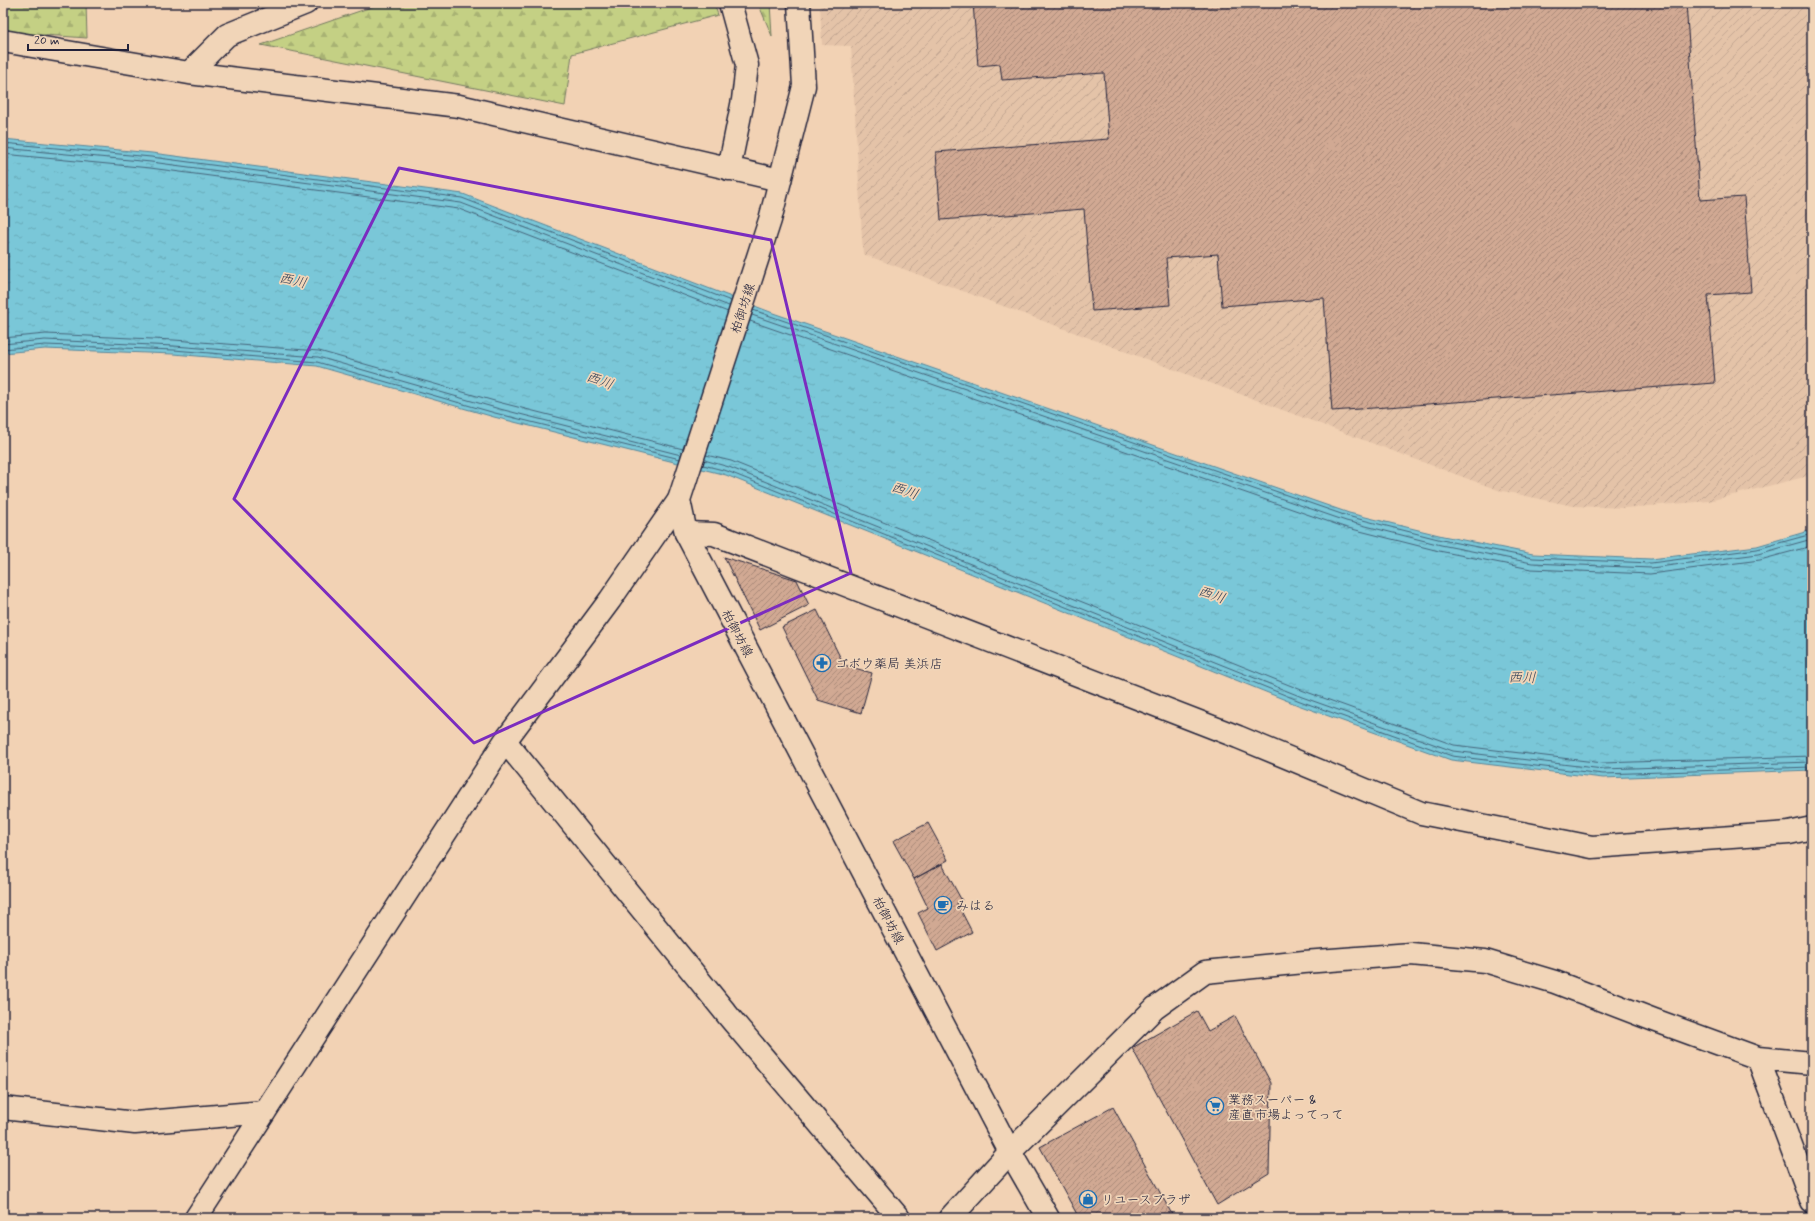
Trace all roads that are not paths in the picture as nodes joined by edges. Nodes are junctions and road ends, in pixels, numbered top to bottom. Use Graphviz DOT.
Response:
graph roads {
  1 [pos="306,3"];
  2 [pos="730,3"];
  3 [pos="799,3"];
  4 [pos="3,41"];
  5 [pos="189,73"];
  6 [pos="729,169"];
  7 [pos="780,180"];
  8 [pos="679,500"];
  9 [pos="686,533"];
  10 [pos="505,741"];
  11 [pos="1812,828"];
  12 [pos="1758,1058"];
  13 [pos="1812,1063"];
  14 [pos="3,1108"];
  15 [pos="265,1112"];
  16 [pos="1010,1152"];
  17 [pos="1812,1202"];
  18 [pos="196,1218"];
  19 [pos="899,1218"];
  20 [pos="950,1218"];
  21 [pos="1048,1218"];
  1 -- 5 [label="street"];
  2 -- 6 [label="street"];
  3 -- 7 [label="street, 柏御坊線"];
  4 -- 5 [label="street"];
  5 -- 6 [label="street"];
  6 -- 7 [label="street"];
  7 -- 8 [label="street, 柏御坊線"];
  8 -- 9 [label="street, 柏御坊線"];
  8 -- 10 [label="street"];
  9 -- 11 [label="street"];
  9 -- 16 [label="street, 柏御坊線"];
  10 -- 15 [label="street"];
  10 -- 19 [label="street"];
  12 -- 13 [label="street"];
  12 -- 16 [label="street"];
  12 -- 17 [label="street"];
  14 -- 15 [label="street"];
  15 -- 18 [label="street"];
  16 -- 20 [label="street"];
  16 -- 21 [label="street, 柏御坊線"];
}
